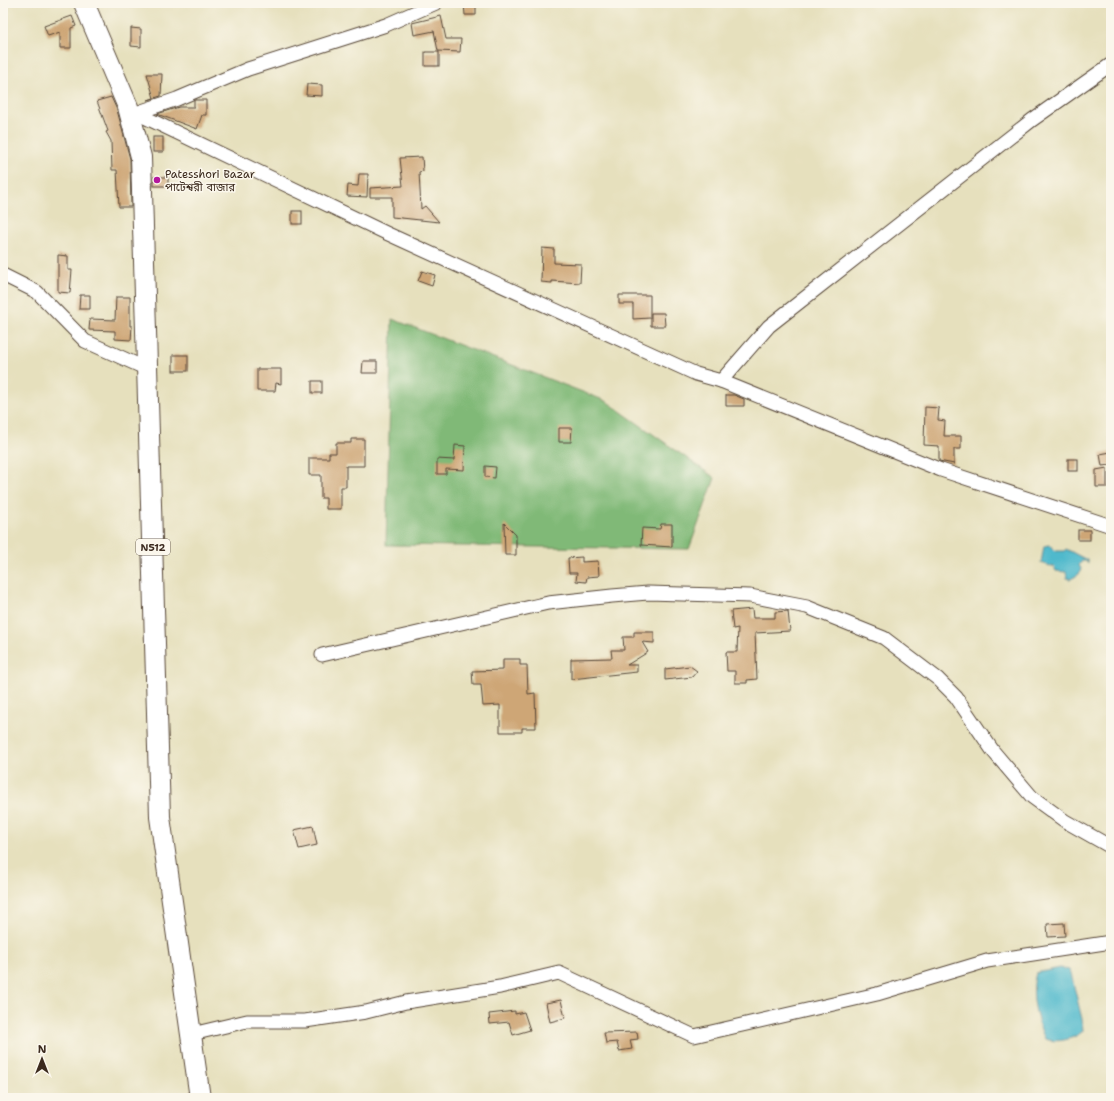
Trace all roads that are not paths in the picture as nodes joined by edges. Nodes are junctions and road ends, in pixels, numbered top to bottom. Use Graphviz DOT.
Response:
graph roads {
  1 [pos="84,3"];
  2 [pos="436,3"];
  3 [pos="1110,65"];
  4 [pos="132,110"];
  5 [pos="3,275"];
  6 [pos="147,369"];
  7 [pos="721,381"];
  8 [pos="1111,526"];
  9 [pos="322,655"];
  10 [pos="1111,847"];
  11 [pos="1111,942"];
  12 [pos="192,1034"];
  13 [pos="200,1098"];
  1 -- 4 [label="highway, N512"];
  2 -- 4 [label="street"];
  3 -- 7 [label="street"];
  4 -- 6 [label="highway, N512"];
  4 -- 7 [label="street"];
  5 -- 6 [label="street"];
  6 -- 12 [label="highway, N512"];
  7 -- 8 [label="street"];
  9 -- 10 [label="street"];
  11 -- 12 [label="street"];
  12 -- 13 [label="highway, N512"];
}
